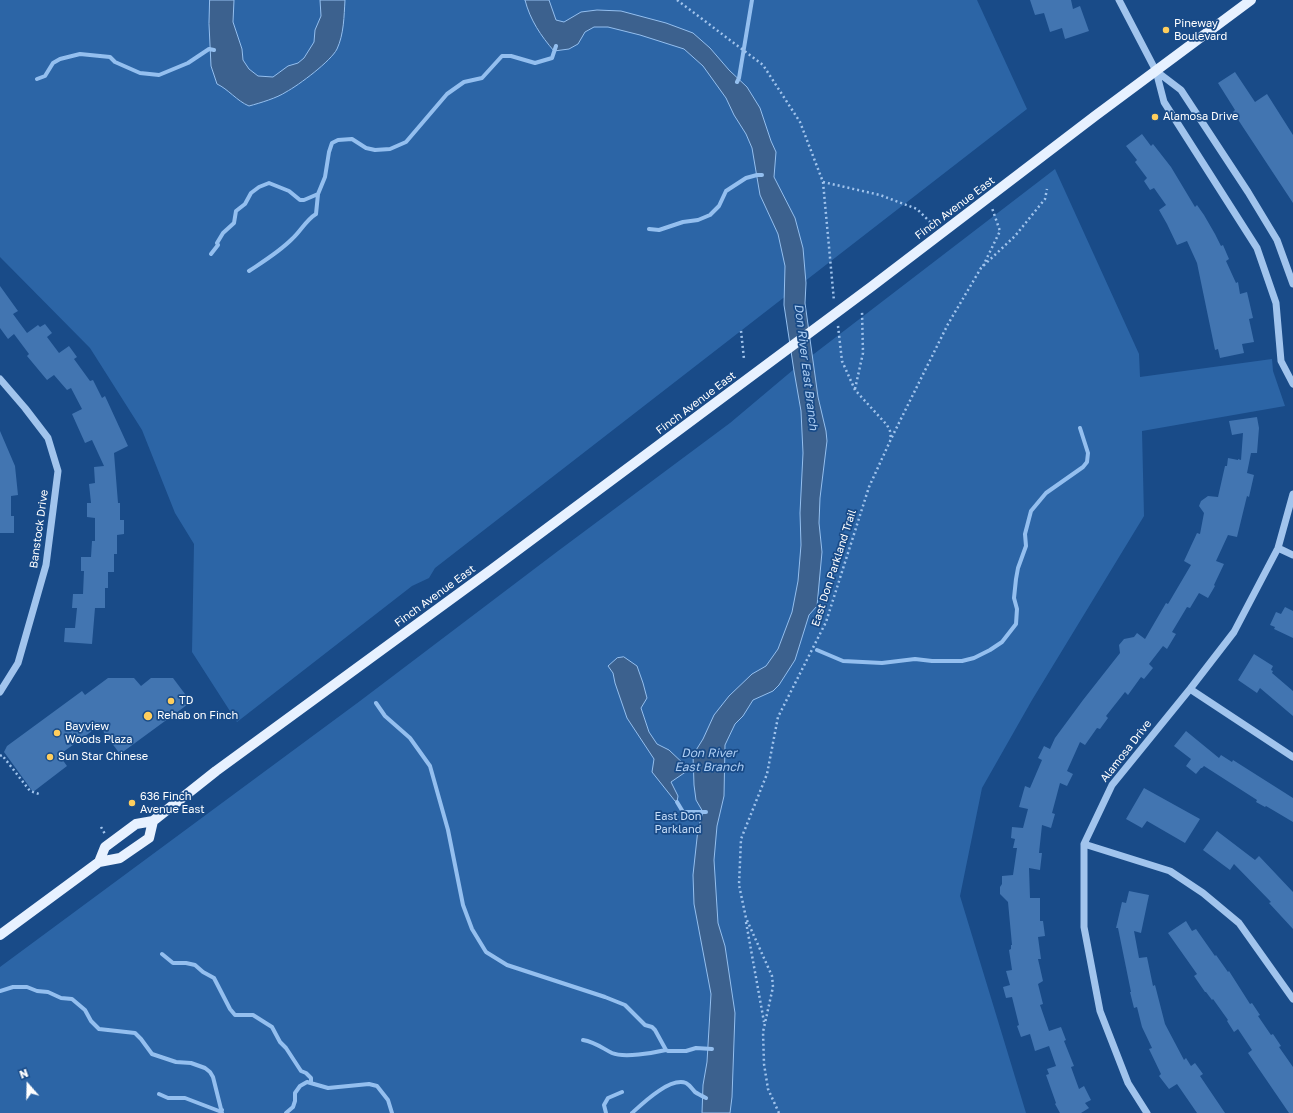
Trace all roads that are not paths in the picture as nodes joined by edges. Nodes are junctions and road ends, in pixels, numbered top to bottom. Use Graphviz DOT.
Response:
graph roads {
  1 [pos="1118,0"];
  2 [pos="1251,0"];
  3 [pos="1156,70"];
  4 [pos="1293,284"];
  5 [pos="0,379"];
  6 [pos="1293,384"];
  7 [pos="1293,494"];
  8 [pos="1278,548"];
  9 [pos="1293,555"];
  10 [pos="1190,689"];
  11 [pos="0,692"];
  12 [pos="1293,757"];
  13 [pos="153,821"];
  14 [pos="1084,844"];
  15 [pos="99,862"];
  16 [pos="0,936"];
  17 [pos="1293,999"];
  18 [pos="1147,1113"];
  1 -- 3 [label="street"];
  2 -- 3 [label="main road, Finch Avenue East"];
  3 -- 4 [label="street"];
  3 -- 6 [label="street"];
  3 -- 13 [label="main road, Finch Avenue East"];
  5 -- 11 [label="street, Banstock Drive"];
  7 -- 8 [label="street, Alamosa Drive"];
  8 -- 9 [label="street"];
  8 -- 10 [label="street, Alamosa Drive"];
  10 -- 12 [label="street"];
  10 -- 14 [label="street, Alamosa Drive"];
  13 -- 15 [label="main road, Finch Avenue East"];
  13 -- 15 [label="main road, Finch Avenue East"];
  14 -- 17 [label="street"];
  14 -- 18 [label="street, Alamosa Drive"];
  15 -- 16 [label="main road, Finch Avenue East"];
}
